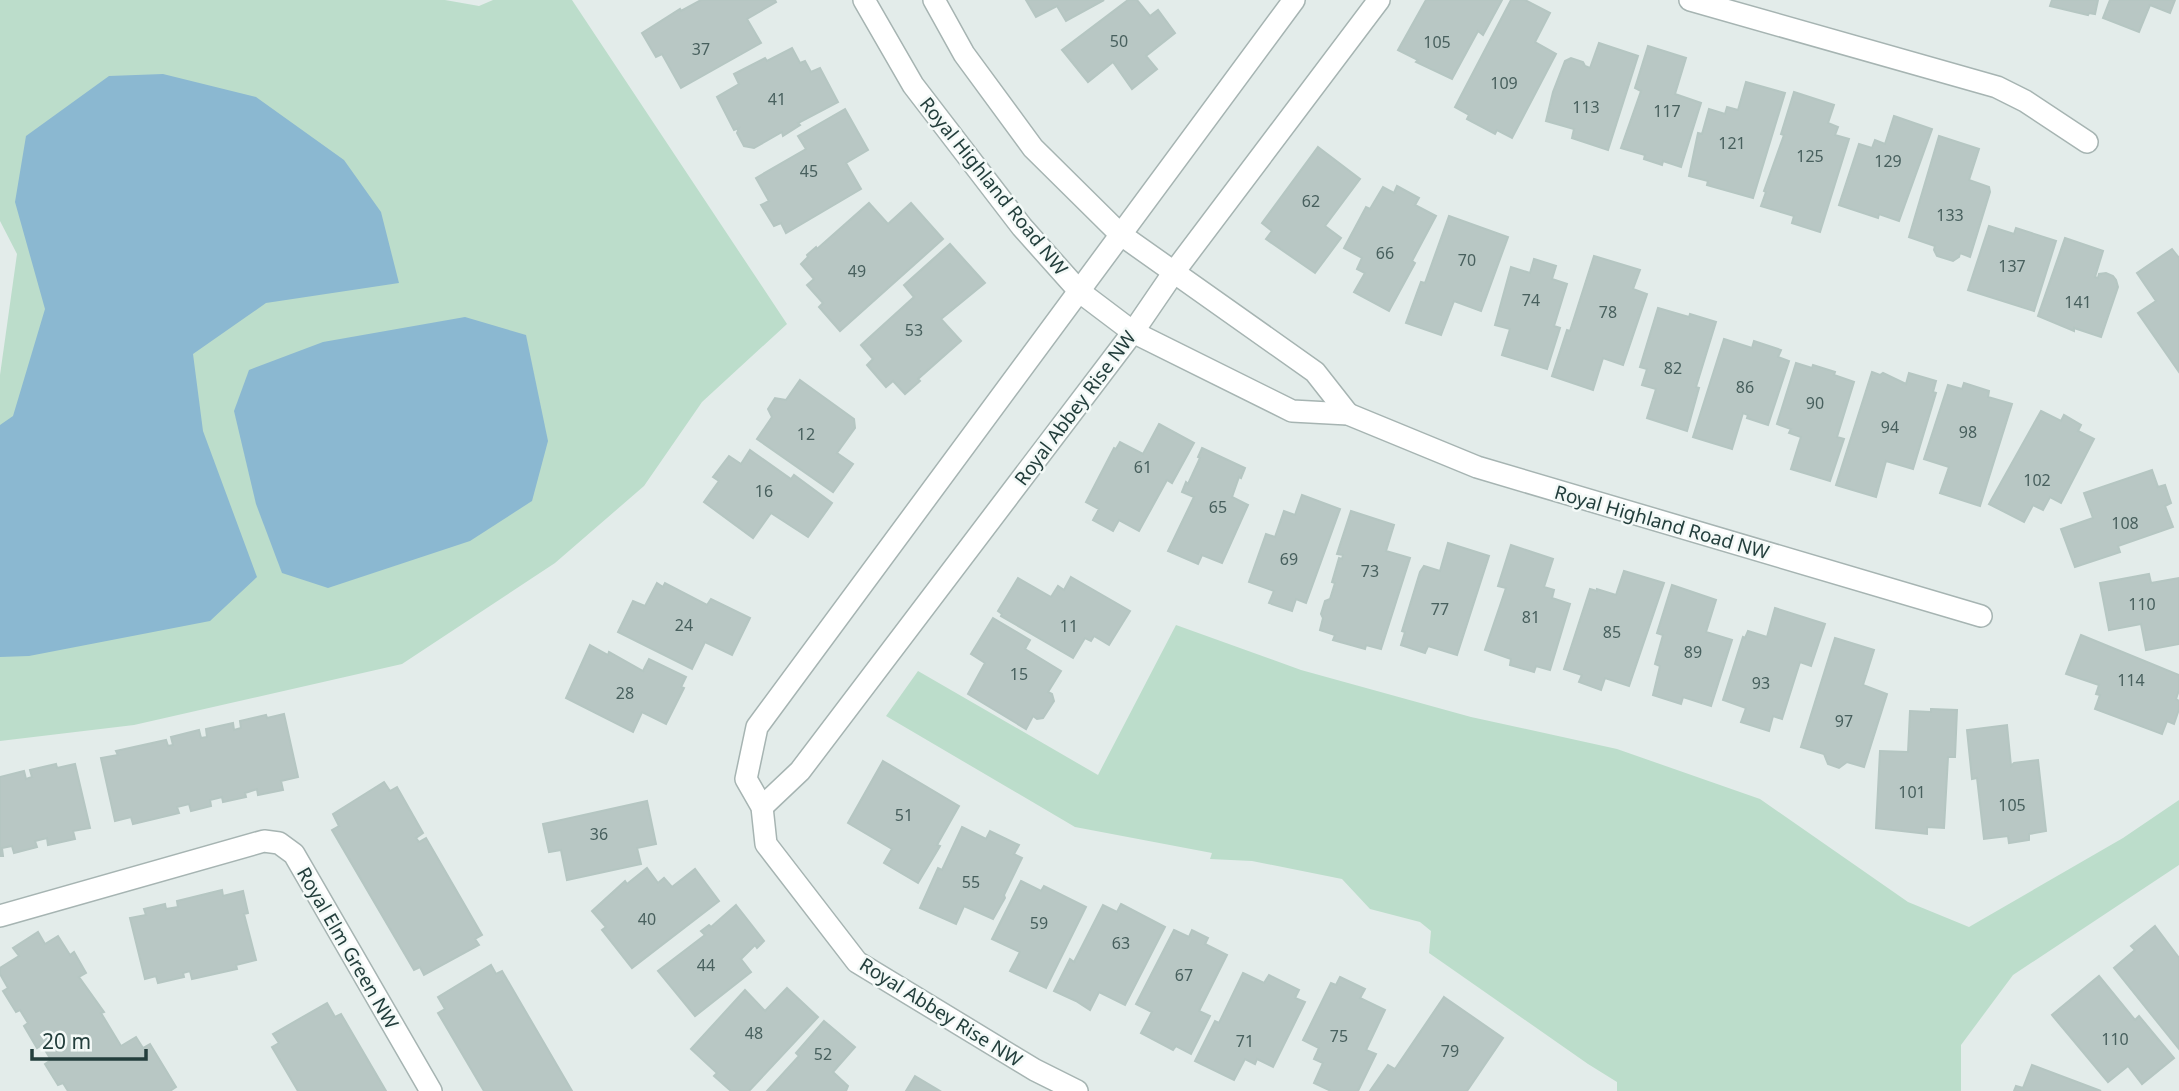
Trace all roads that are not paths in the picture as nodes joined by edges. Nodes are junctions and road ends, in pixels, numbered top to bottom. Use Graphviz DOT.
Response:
graph roads {
  1 [pos="864,0"];
  2 [pos="934,0"];
  3 [pos="1294,0"];
  4 [pos="1379,0"];
  5 [pos="1690,0"];
  6 [pos="2087,142"];
  7 [pos="1120,234"];
  8 [pos="1174,272"];
  9 [pos="1080,292"];
  10 [pos="1133,332"];
  11 [pos="1348,414"];
  12 [pos="1981,616"];
  13 [pos="762,807"];
  14 [pos="0,916"];
  15 [pos="431,1091"];
  16 [pos="1077,1091"];
  1 -- 9 [label="street, Royal Highland Road NW"];
  2 -- 7 [label="street, Royal Highland Road NW"];
  3 -- 7 [label="street, Royal Abbey Rise NW"];
  4 -- 8 [label="street, Royal Abbey Rise NW"];
  5 -- 6 [label="street"];
  7 -- 8 [label="street, Royal Highland Road NW"];
  7 -- 9 [label="street, Royal Abbey Rise NW"];
  8 -- 10 [label="street, Royal Abbey Rise NW"];
  8 -- 11 [label="street, Royal Highland Road NW"];
  9 -- 10 [label="street, Royal Highland Road NW"];
  9 -- 13 [label="street, Royal Abbey Rise NW"];
  10 -- 11 [label="street, Royal Highland Road NW"];
  10 -- 13 [label="street, Royal Abbey Rise NW"];
  11 -- 12 [label="street, Royal Highland Road NW"];
  13 -- 16 [label="street, Royal Abbey Rise NW"];
  14 -- 15 [label="street, Royal Elm Green NW"];
}
